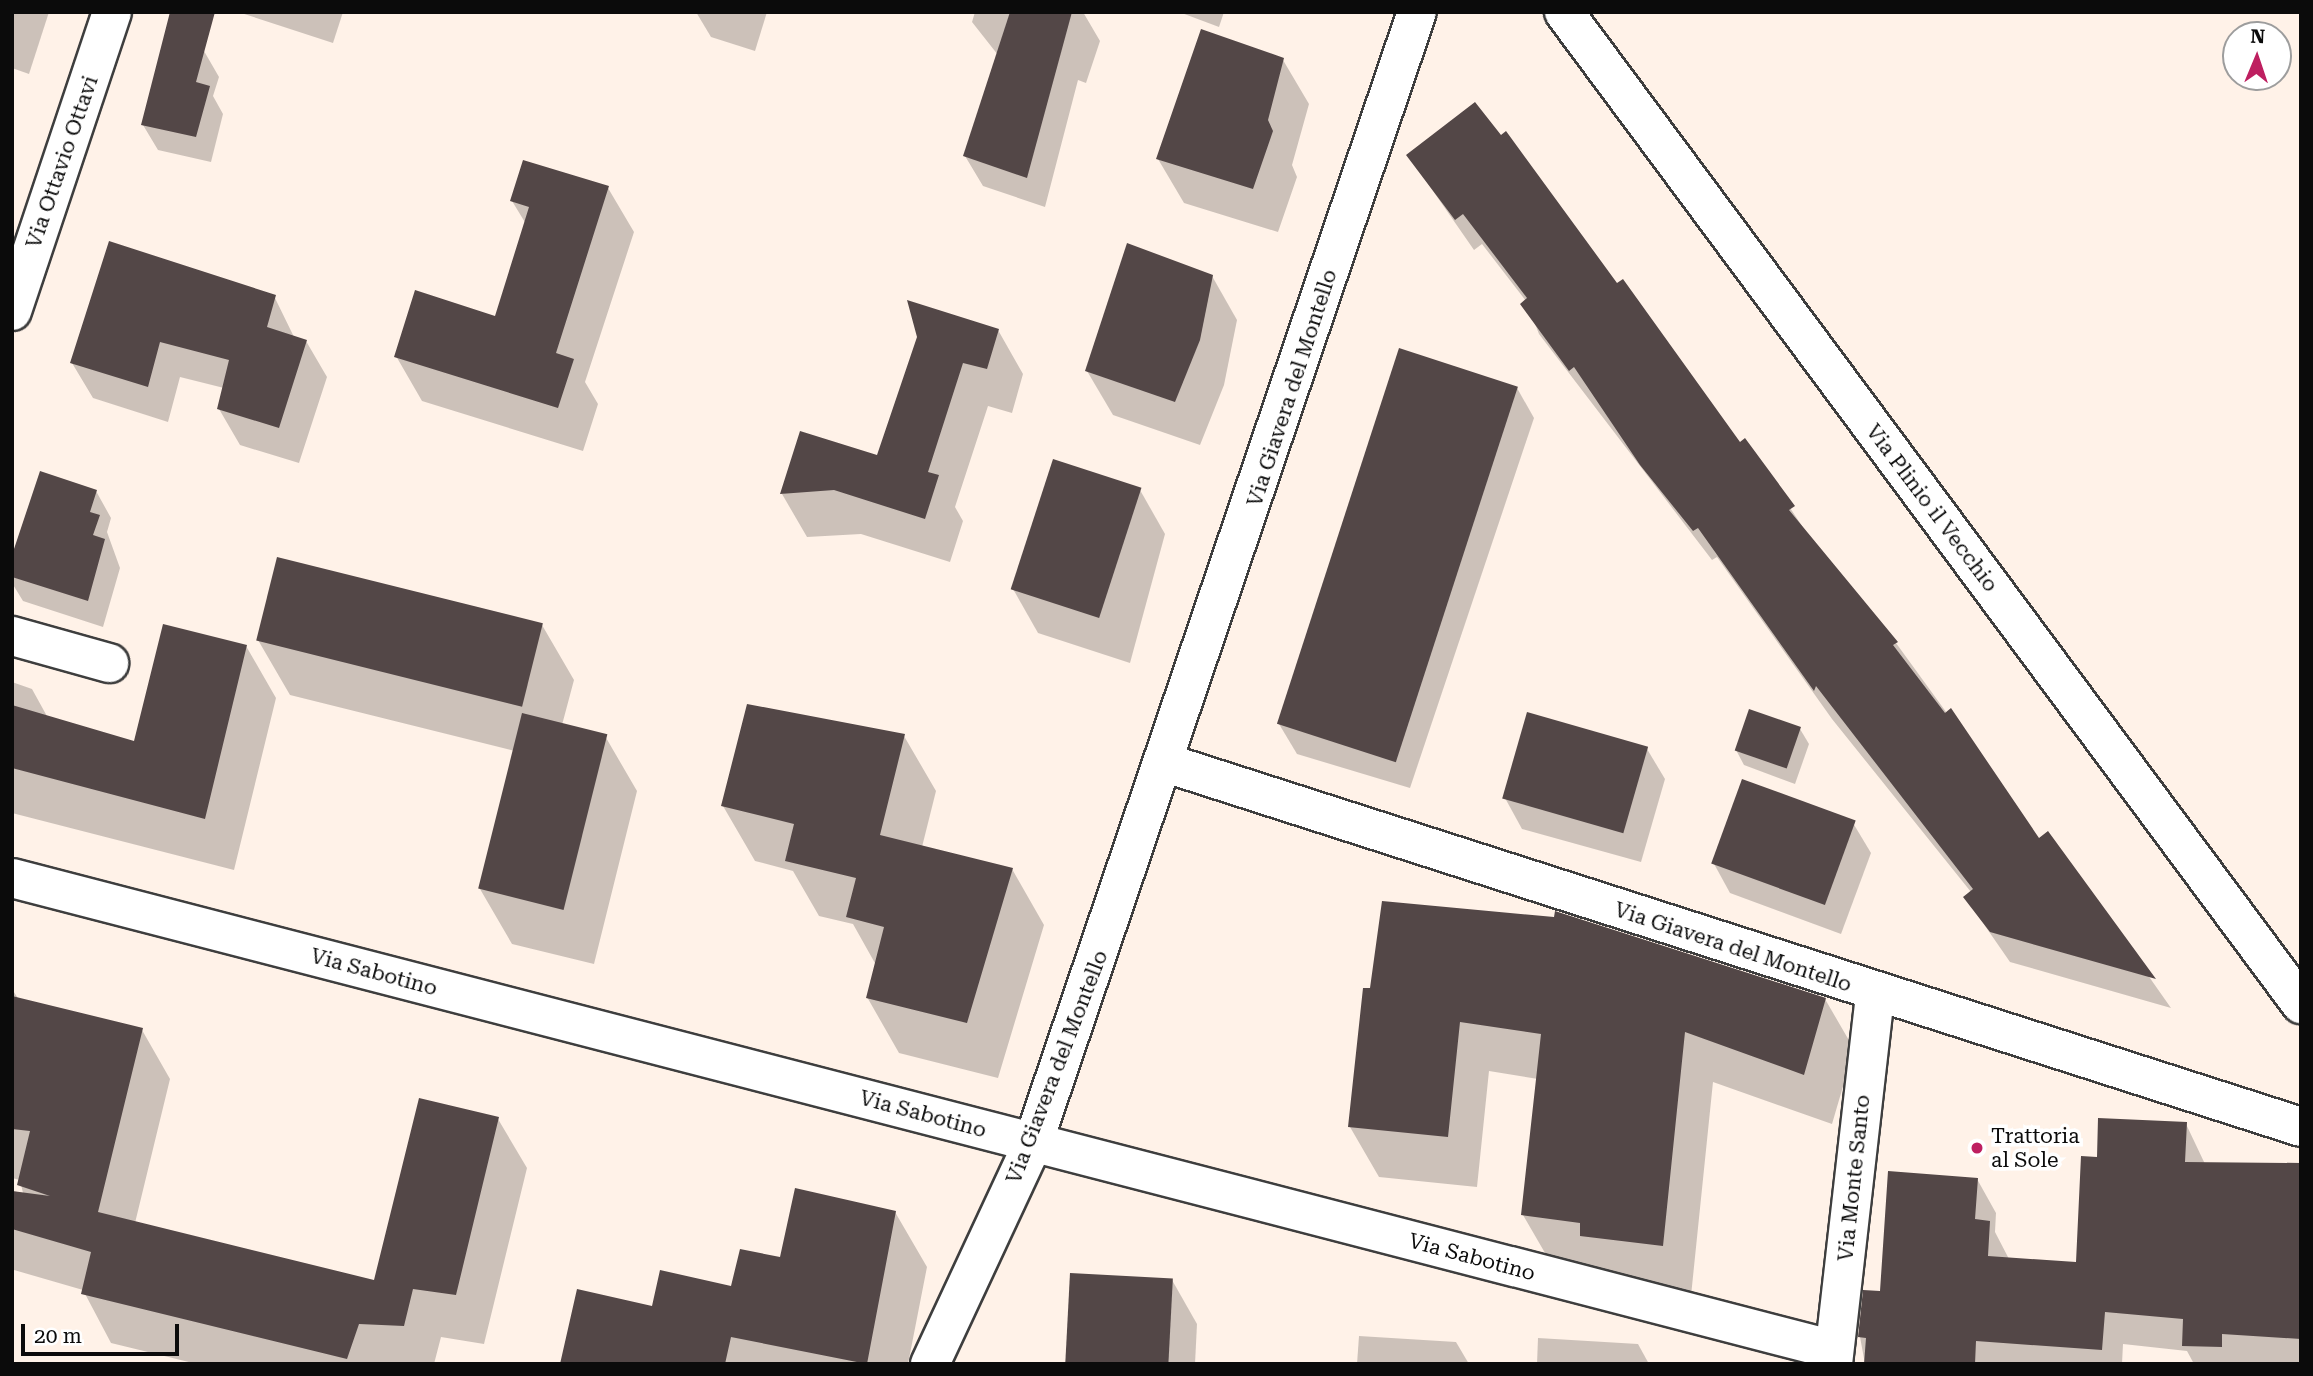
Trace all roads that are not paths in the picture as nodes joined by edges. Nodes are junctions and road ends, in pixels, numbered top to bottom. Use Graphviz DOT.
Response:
graph roads {
  1 [pos="112,12"];
  2 [pos="1417,12"];
  3 [pos="1564,12"];
  4 [pos="12,311"];
  5 [pos="12,636"];
  6 [pos="109,663"];
  7 [pos="1166,763"];
  8 [pos="12,877"];
  9 [pos="1875,993"];
  10 [pos="2301,1004"];
  11 [pos="2301,1127"];
  12 [pos="1033,1143"];
  13 [pos="1834,1357"];
  14 [pos="930,1364"];
  1 -- 4 [label="street, Via Ottavio Ottavi"];
  2 -- 7 [label="street, Via Giavera del Montello"];
  3 -- 10 [label="street, Via Plinio il Vecchio"];
  5 -- 6 [label="street"];
  7 -- 9 [label="street, Via Giavera del Montello"];
  7 -- 12 [label="street, Via Giavera del Montello"];
  8 -- 12 [label="street, Via Sabotino"];
  9 -- 11 [label="street, Via Giavera del Montello"];
  9 -- 13 [label="street, Via Monte Santo"];
  12 -- 13 [label="street, Via Sabotino"];
  12 -- 14 [label="street, Via Giavera del Montello"];
}
